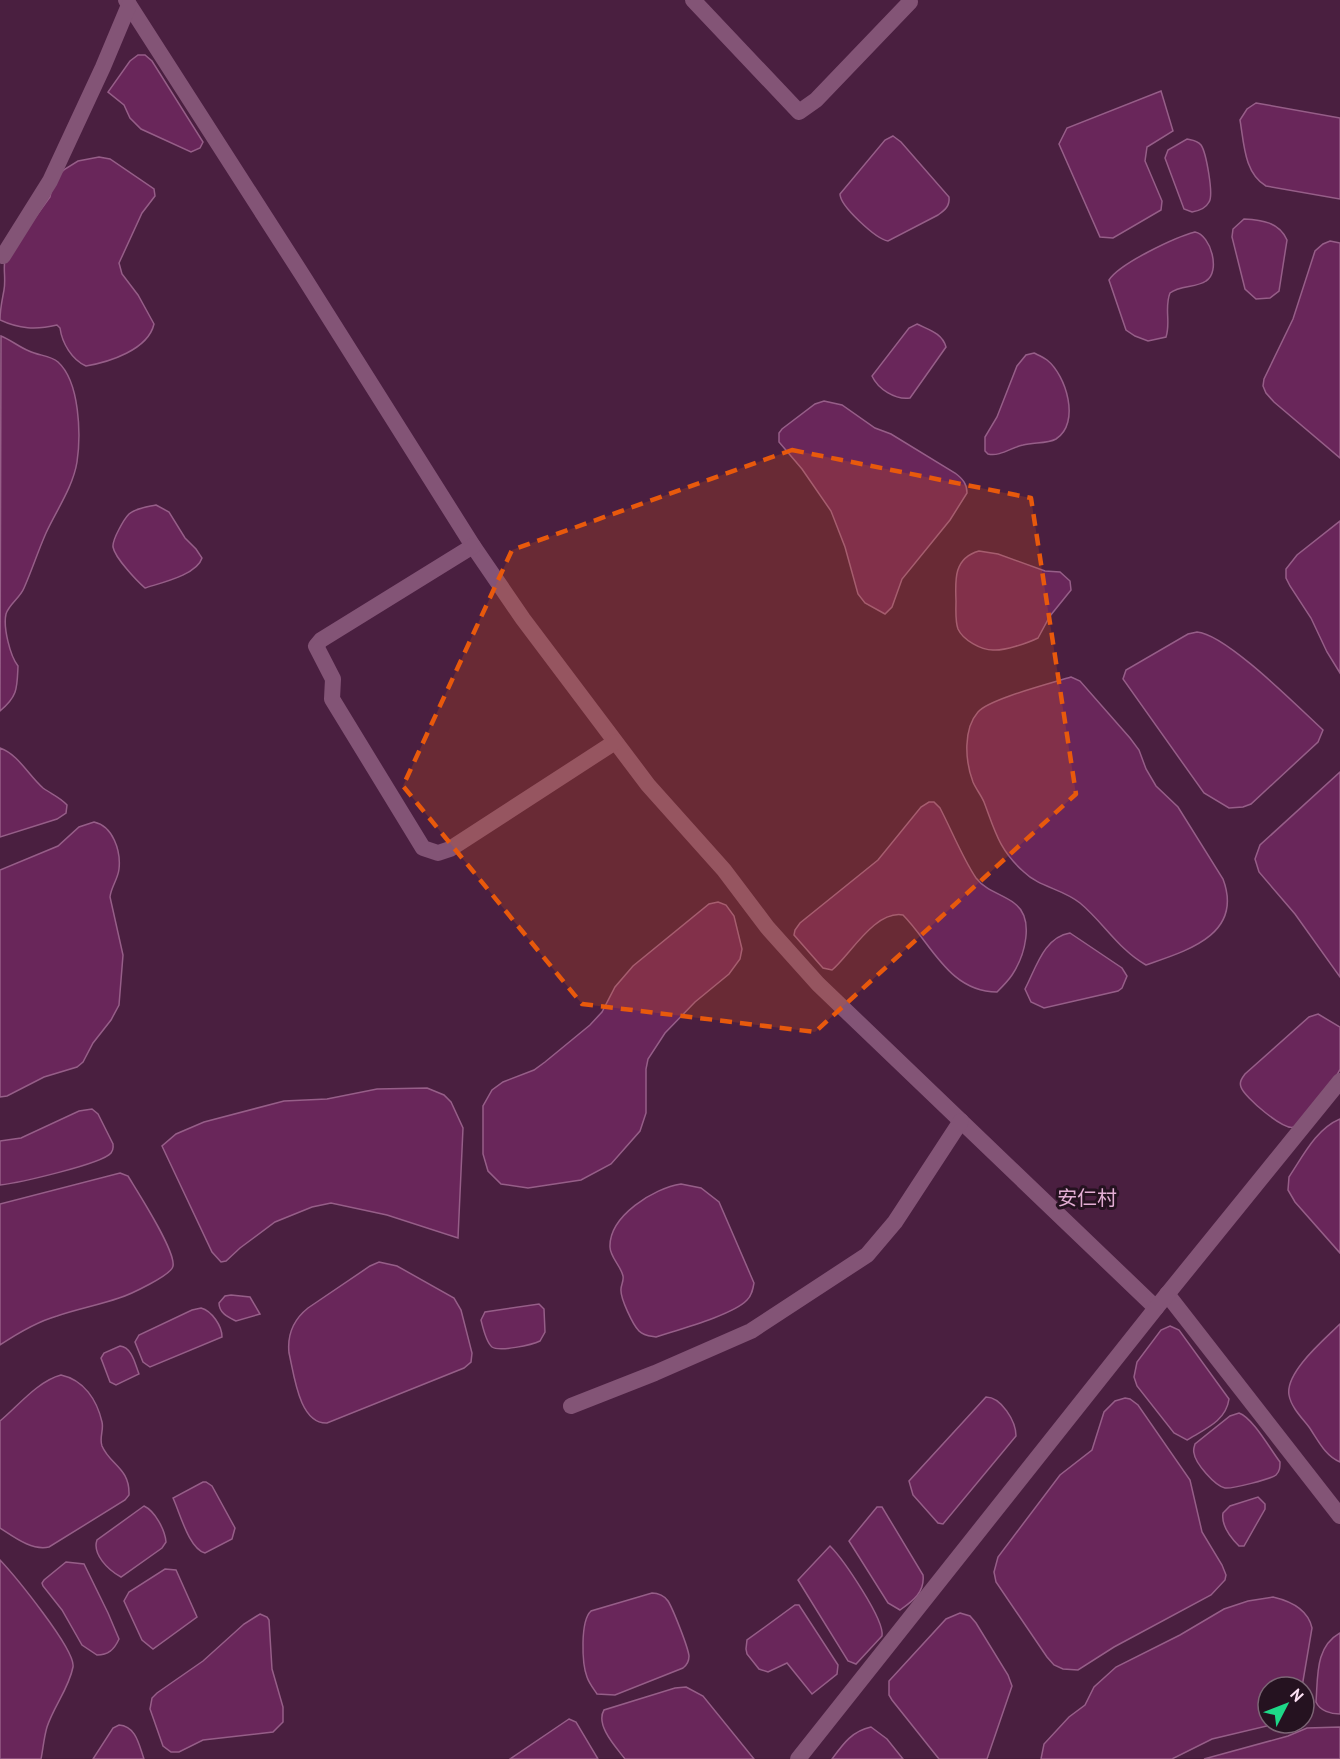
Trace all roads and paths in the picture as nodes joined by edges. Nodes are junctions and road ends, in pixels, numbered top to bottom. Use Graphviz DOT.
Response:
graph roads {
  1 [pos="693,0"];
  2 [pos="910,2"];
  3 [pos="127,3"];
  4 [pos="3,256"];
  5 [pos="473,546"];
  6 [pos="615,742"];
  7 [pos="1340,1081"];
  8 [pos="961,1120"];
  9 [pos="1167,1294"];
  10 [pos="1156,1308"];
  11 [pos="571,1406"];
  12 [pos="1340,1515"];
  13 [pos="798,1759"];
  1 -- 2 [label="street"];
  3 -- 4 [label="street"];
  3 -- 5 [label="street"];
  5 -- 6 [label="street"];
  5 -- 6 [label="street"];
  6 -- 8 [label="street"];
  7 -- 9 [label="street"];
  8 -- 10 [label="street"];
  8 -- 11 [label="street"];
  9 -- 10 [label="street"];
  9 -- 12 [label="street"];
  10 -- 13 [label="street"];
}
